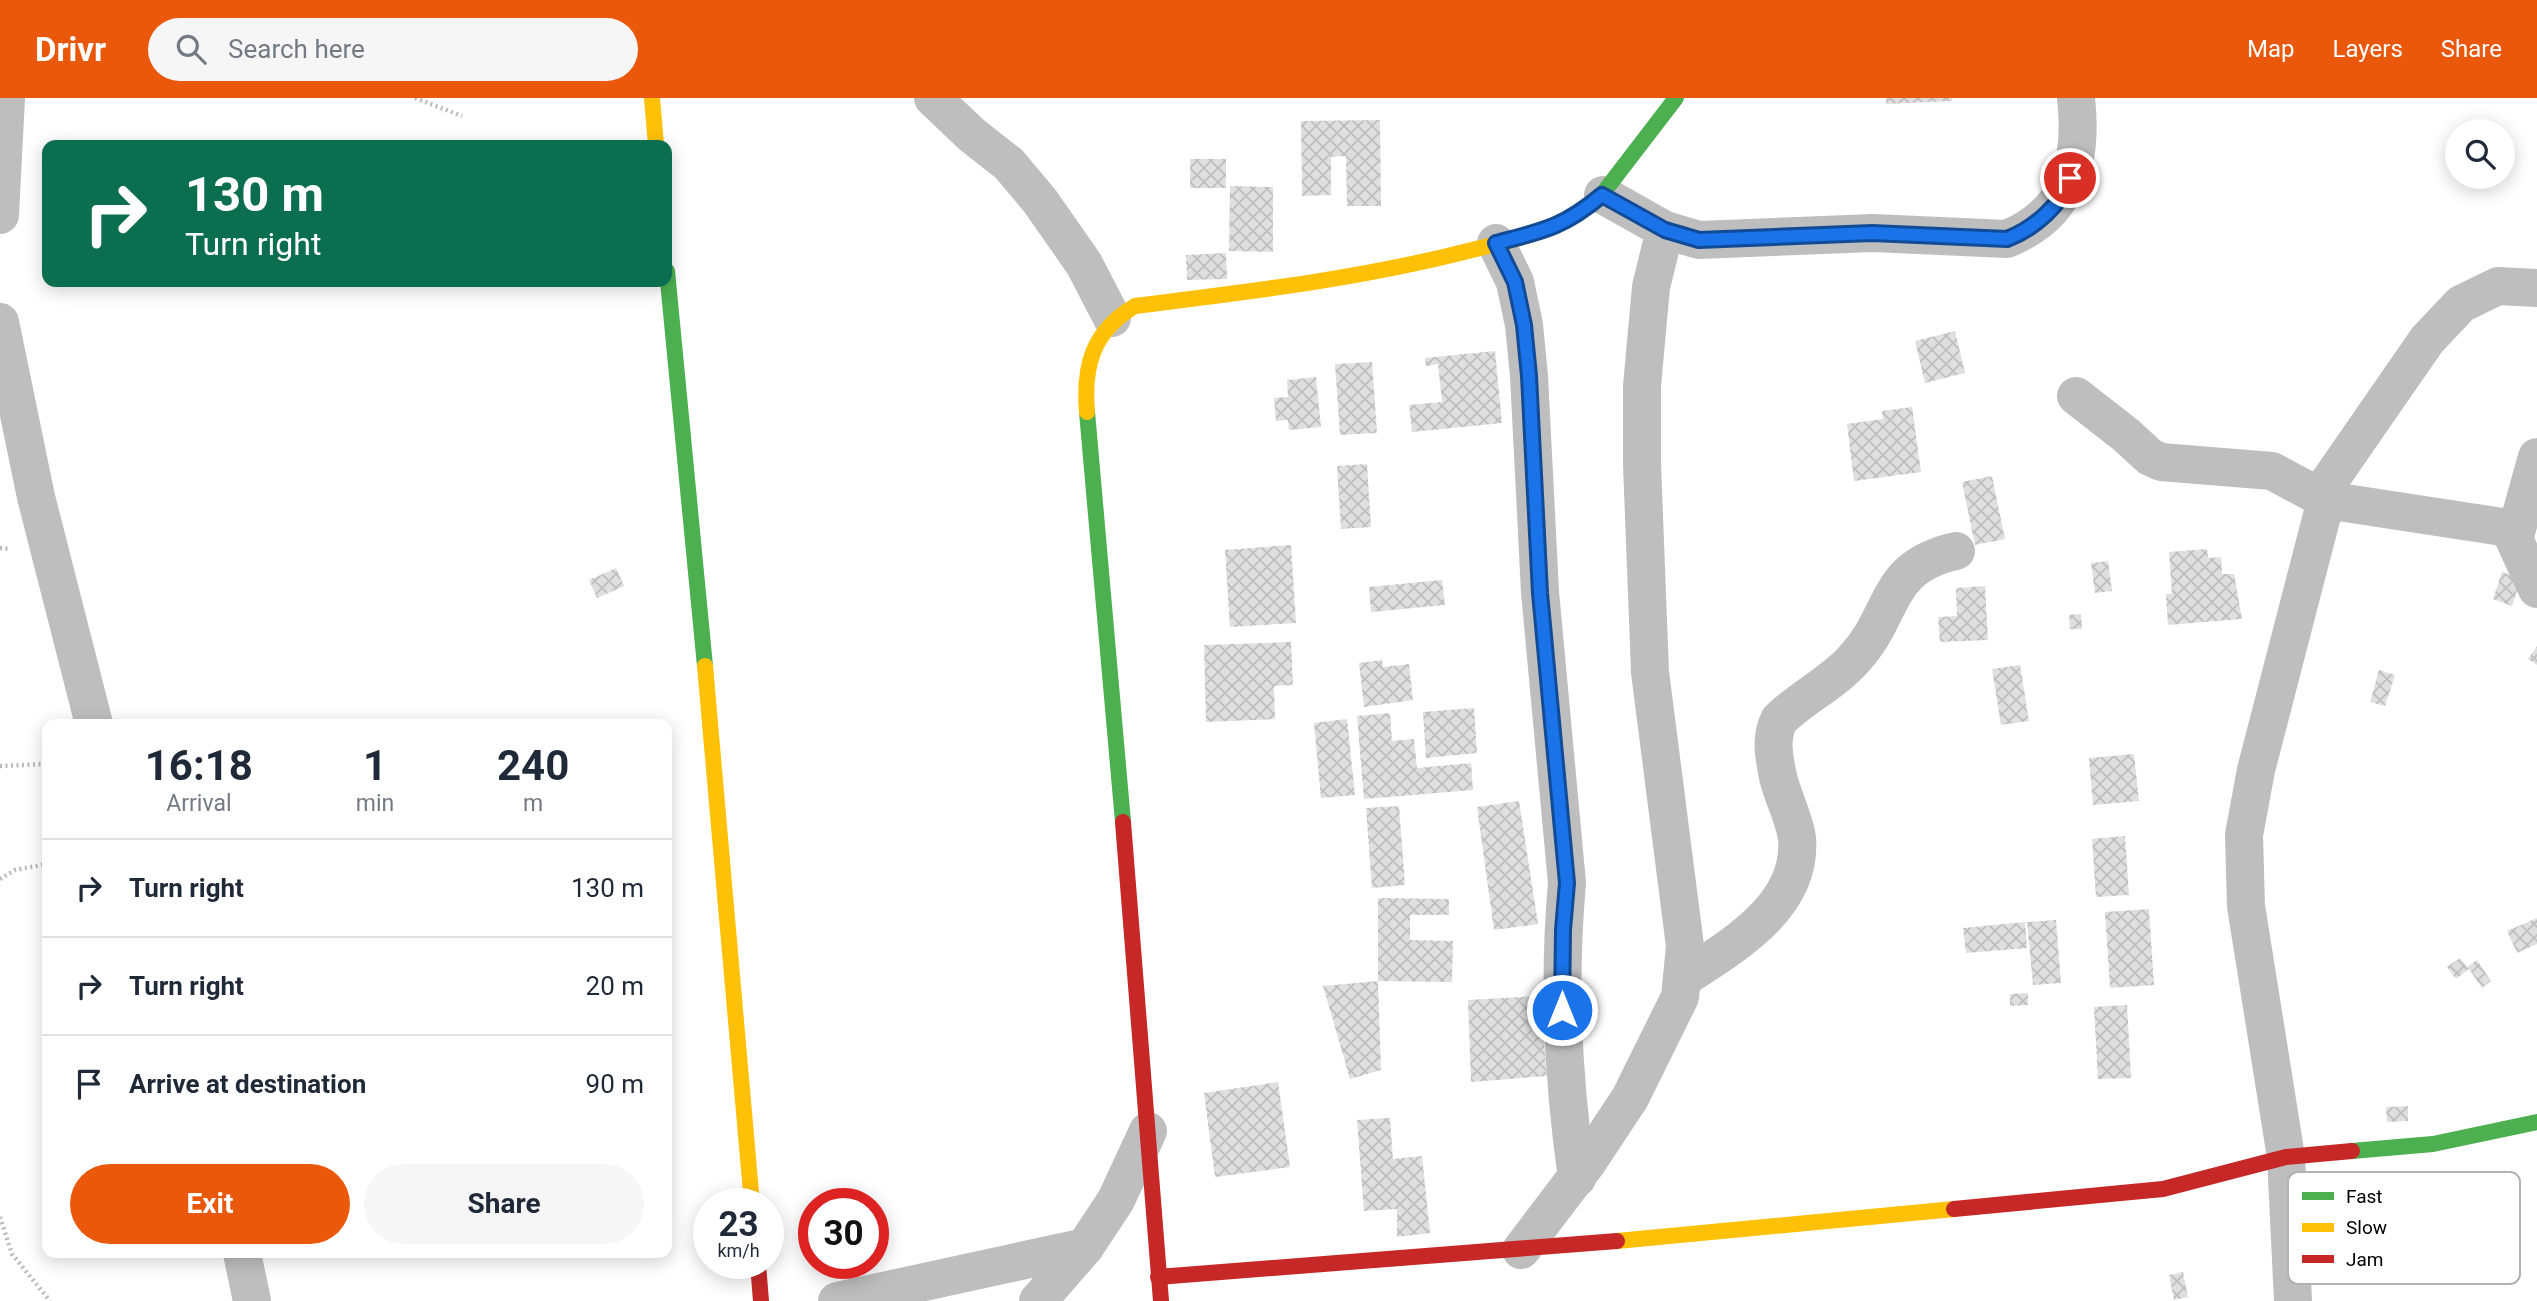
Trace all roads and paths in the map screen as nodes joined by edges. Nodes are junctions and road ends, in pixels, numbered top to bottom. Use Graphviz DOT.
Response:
graph roads {
  1 [pos="6,98"];
  2 [pos="415,98"];
  3 [pos="652,98"];
  4 [pos="1676,98"];
  5 [pos="2076,98"];
  6 [pos="953,103"];
  7 [pos="462,116"];
  8 [pos="656,140"];
  9 [pos="1602,195"];
  10 [pos="0,215"];
  11 [pos="1665,230"];
  12 [pos="1496,243"];
  13 [pos="669,287"];
  14 [pos="2537,288"];
  15 [pos="1112,318"];
  16 [pos="0,322"];
  17 [pos="2076,396"];
  18 [pos="2537,457"];
  19 [pos="2323,498"];
  20 [pos="2515,536"];
  21 [pos="1956,551"];
  22 [pos="2537,589"];
  23 [pos="93,719"];
  24 [pos="42,764"];
  25 [pos="0,766"];
  26 [pos="42,865"];
  27 [pos="0,879"];
  28 [pos="1682,979"];
  29 [pos="2537,1122"];
  30 [pos="1148,1131"];
  31 [pos="2286,1157"];
  32 [pos="1577,1178"];
  33 [pos="751,1188"];
  34 [pos="2288,1198"];
  35 [pos="0,1217"];
  36 [pos="1085,1247"];
  37 [pos="1521,1250"];
  38 [pos="243,1258"];
  39 [pos="1158,1277"];
  40 [pos="759,1279"];
  41 [pos="50,1301"];
  42 [pos="252,1301"];
  43 [pos="761,1301"];
  44 [pos="837,1301"];
  45 [pos="1038,1301"];
  46 [pos="1160,1301"];
  1 -- 10 [label="street"];
  2 -- 7 [label="path"];
  3 -- 8 [label="street"];
  4 -- 9 [label="street"];
  5 -- 11 [label="street"];
  6 -- 15 [label="street"];
  9 -- 11 [label="street"];
  9 -- 12 [label="street"];
  11 -- 28 [label="street"];
  12 -- 15 [label="street"];
  12 -- 32 [label="street"];
  13 -- 33 [label="street"];
  14 -- 19 [label="street"];
  15 -- 30 [label="street"];
  16 -- 23 [label="street"];
  17 -- 19 [label="street"];
  18 -- 20 [label="street"];
  19 -- 20 [label="street"];
  19 -- 31 [label="street"];
  20 -- 22 [label="street"];
  21 -- 28 [label="street"];
  24 -- 25 [label="path"];
  26 -- 27 [label="path"];
  28 -- 32 [label="street"];
  29 -- 31 [label="street"];
  30 -- 36 [label="street"];
  30 -- 39 [label="street"];
  31 -- 34 [label="street"];
  31 -- 37 [label="street"];
  32 -- 37 [label="street"];
  35 -- 41 [label="path"];
  36 -- 44 [label="street"];
  36 -- 45 [label="street"];
  37 -- 39 [label="street"];
  38 -- 42 [label="street"];
  39 -- 46 [label="street"];
  40 -- 43 [label="street"];
}
